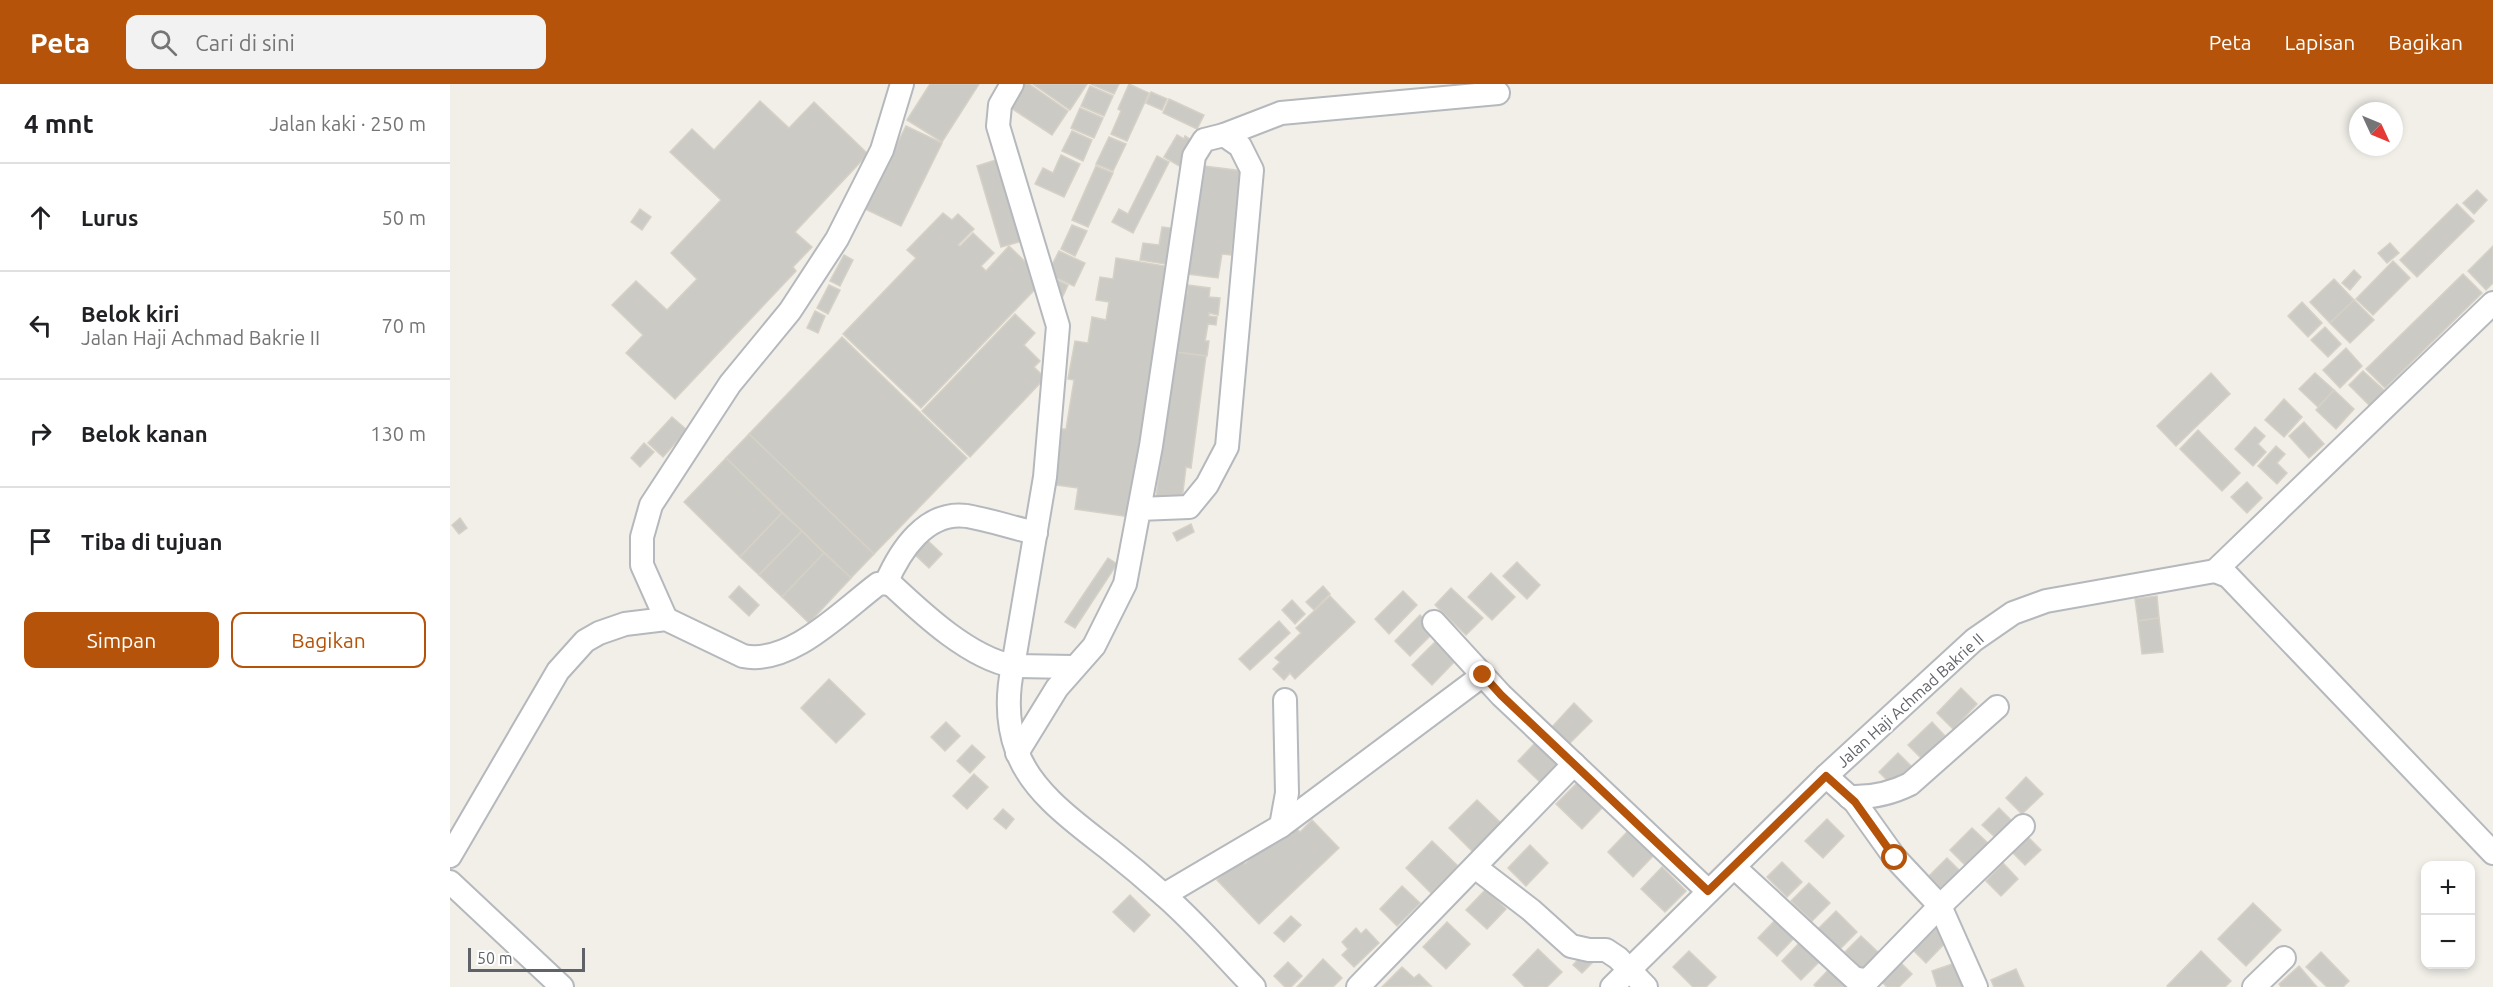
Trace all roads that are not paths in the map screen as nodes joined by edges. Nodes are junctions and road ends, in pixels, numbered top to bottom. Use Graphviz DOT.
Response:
graph roads {
  1 [pos="902,84"];
  2 [pos="1012,84"];
  3 [pos="1498,93"];
  4 [pos="1224,135"];
  5 [pos="2493,303"];
  6 [pos="1139,509"];
  7 [pos="1036,533"];
  8 [pos="2215,571"];
  9 [pos="886,583"];
  10 [pos="666,620"];
  11 [pos="1434,622"];
  12 [pos="1013,666"];
  13 [pos="1073,667"];
  14 [pos="1483,675"];
  15 [pos="1285,700"];
  16 [pos="1997,707"];
  17 [pos="1017,753"];
  18 [pos="1574,764"];
  19 [pos="1826,776"];
  20 [pos="1849,797"];
  21 [pos="1281,826"];
  22 [pos="2023,826"];
  23 [pos="2493,853"];
  24 [pos="450,856"];
  25 [pos="1475,867"];
  26 [pos="1734,867"];
  27 [pos="450,882"];
  28 [pos="1708,891"];
  29 [pos="1164,895"];
  30 [pos="1940,906"];
  31 [pos="2284,958"];
  32 [pos="1629,970"];
  33 [pos="1248,985"];
  34 [pos="562,987"];
  35 [pos="1358,987"];
  36 [pos="1612,987"];
  37 [pos="1646,987"];
  38 [pos="1976,987"];
  39 [pos="2254,987"];
  1 -- 10 [label="street"];
  2 -- 7 [label="street"];
  3 -- 4 [label="street"];
  4 -- 6 [label="street"];
  4 -- 6 [label="street"];
  5 -- 8 [label="street"];
  6 -- 13 [label="street"];
  7 -- 9 [label="street"];
  7 -- 12 [label="street"];
  8 -- 19 [label="street, Jalan Haji Achmad Bakrie II"];
  8 -- 23 [label="street"];
  9 -- 10 [label="street"];
  9 -- 12 [label="street"];
  10 -- 24 [label="street"];
  11 -- 14 [label="street"];
  12 -- 13 [label="street"];
  12 -- 17 [label="street"];
  13 -- 17 [label="street"];
  14 -- 18 [label="street"];
  14 -- 21 [label="street"];
  15 -- 21 [label="street"];
  16 -- 20 [label="street"];
  17 -- 29 [label="street"];
  18 -- 25 [label="street"];
  18 -- 28 [label="street"];
  19 -- 20 [label="street"];
  19 -- 26 [label="street, Jalan Haji Achmad Bakrie II"];
  20 -- 30 [label="street"];
  21 -- 29 [label="street"];
  22 -- 30 [label="street"];
  25 -- 32 [label="street"];
  25 -- 35 [label="street"];
  26 -- 28 [label="street, Jalan Haji Achmad Bakrie II"];
  26 -- 30 [label="street"];
  27 -- 34 [label="street"];
  28 -- 32 [label="street, Jalan Haji Achmad Bakrie II"];
  29 -- 33 [label="street"];
  30 -- 38 [label="street"];
  31 -- 39 [label="street"];
  32 -- 36 [label="street, Jalan Haji Achmad Bakrie II"];
  32 -- 37 [label="street"];
}
